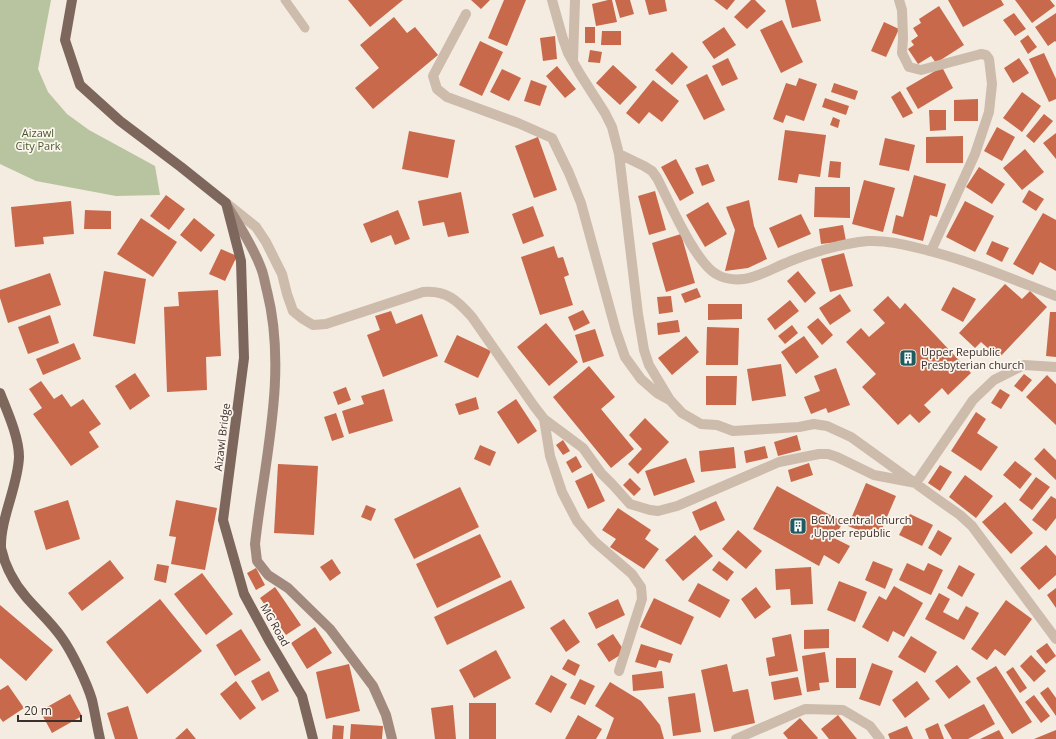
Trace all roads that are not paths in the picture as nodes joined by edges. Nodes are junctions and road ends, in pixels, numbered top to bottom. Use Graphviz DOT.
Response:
graph roads {
  1 [pos="72,0"];
  2 [pos="284,0"];
  3 [pos="552,0"];
  4 [pos="575,0"];
  5 [pos="899,0"];
  6 [pos="466,14"];
  7 [pos="304,28"];
  8 [pos="573,62"];
  9 [pos="619,154"];
  10 [pos="226,204"];
  11 [pos="931,251"];
  12 [pos="1056,296"];
  13 [pos="1056,367"];
  14 [pos="0,393"];
  15 [pos="670,400"];
  16 [pos="544,419"];
  17 [pos="916,483"];
  18 [pos="223,520"];
  19 [pos="1056,639"];
  20 [pos="618,671"];
  21 [pos="100,739"];
  22 [pos="314,739"];
  23 [pos="392,739"];
  24 [pos="736,739"];
  25 [pos="880,739"];
  1 -- 10 [label="main road"];
  2 -- 7 [label="lane"];
  3 -- 8 [label="street"];
  4 -- 8 [label="street"];
  5 -- 11 [label="street"];
  6 -- 15 [label="street"];
  8 -- 9 [label="street"];
  9 -- 11 [label="street"];
  9 -- 15 [label="street"];
  10 -- 16 [label="street"];
  10 -- 18 [label="main road, Aizawl Bridge"];
  10 -- 23 [label="main road"];
  11 -- 12 [label="street"];
  13 -- 17 [label="street"];
  14 -- 21 [label="main road"];
  15 -- 17 [label="street"];
  16 -- 17 [label="street"];
  16 -- 20 [label="street"];
  17 -- 19 [label="street"];
  18 -- 22 [label="main road, MG Road"];
  24 -- 25 [label="street"];
}
